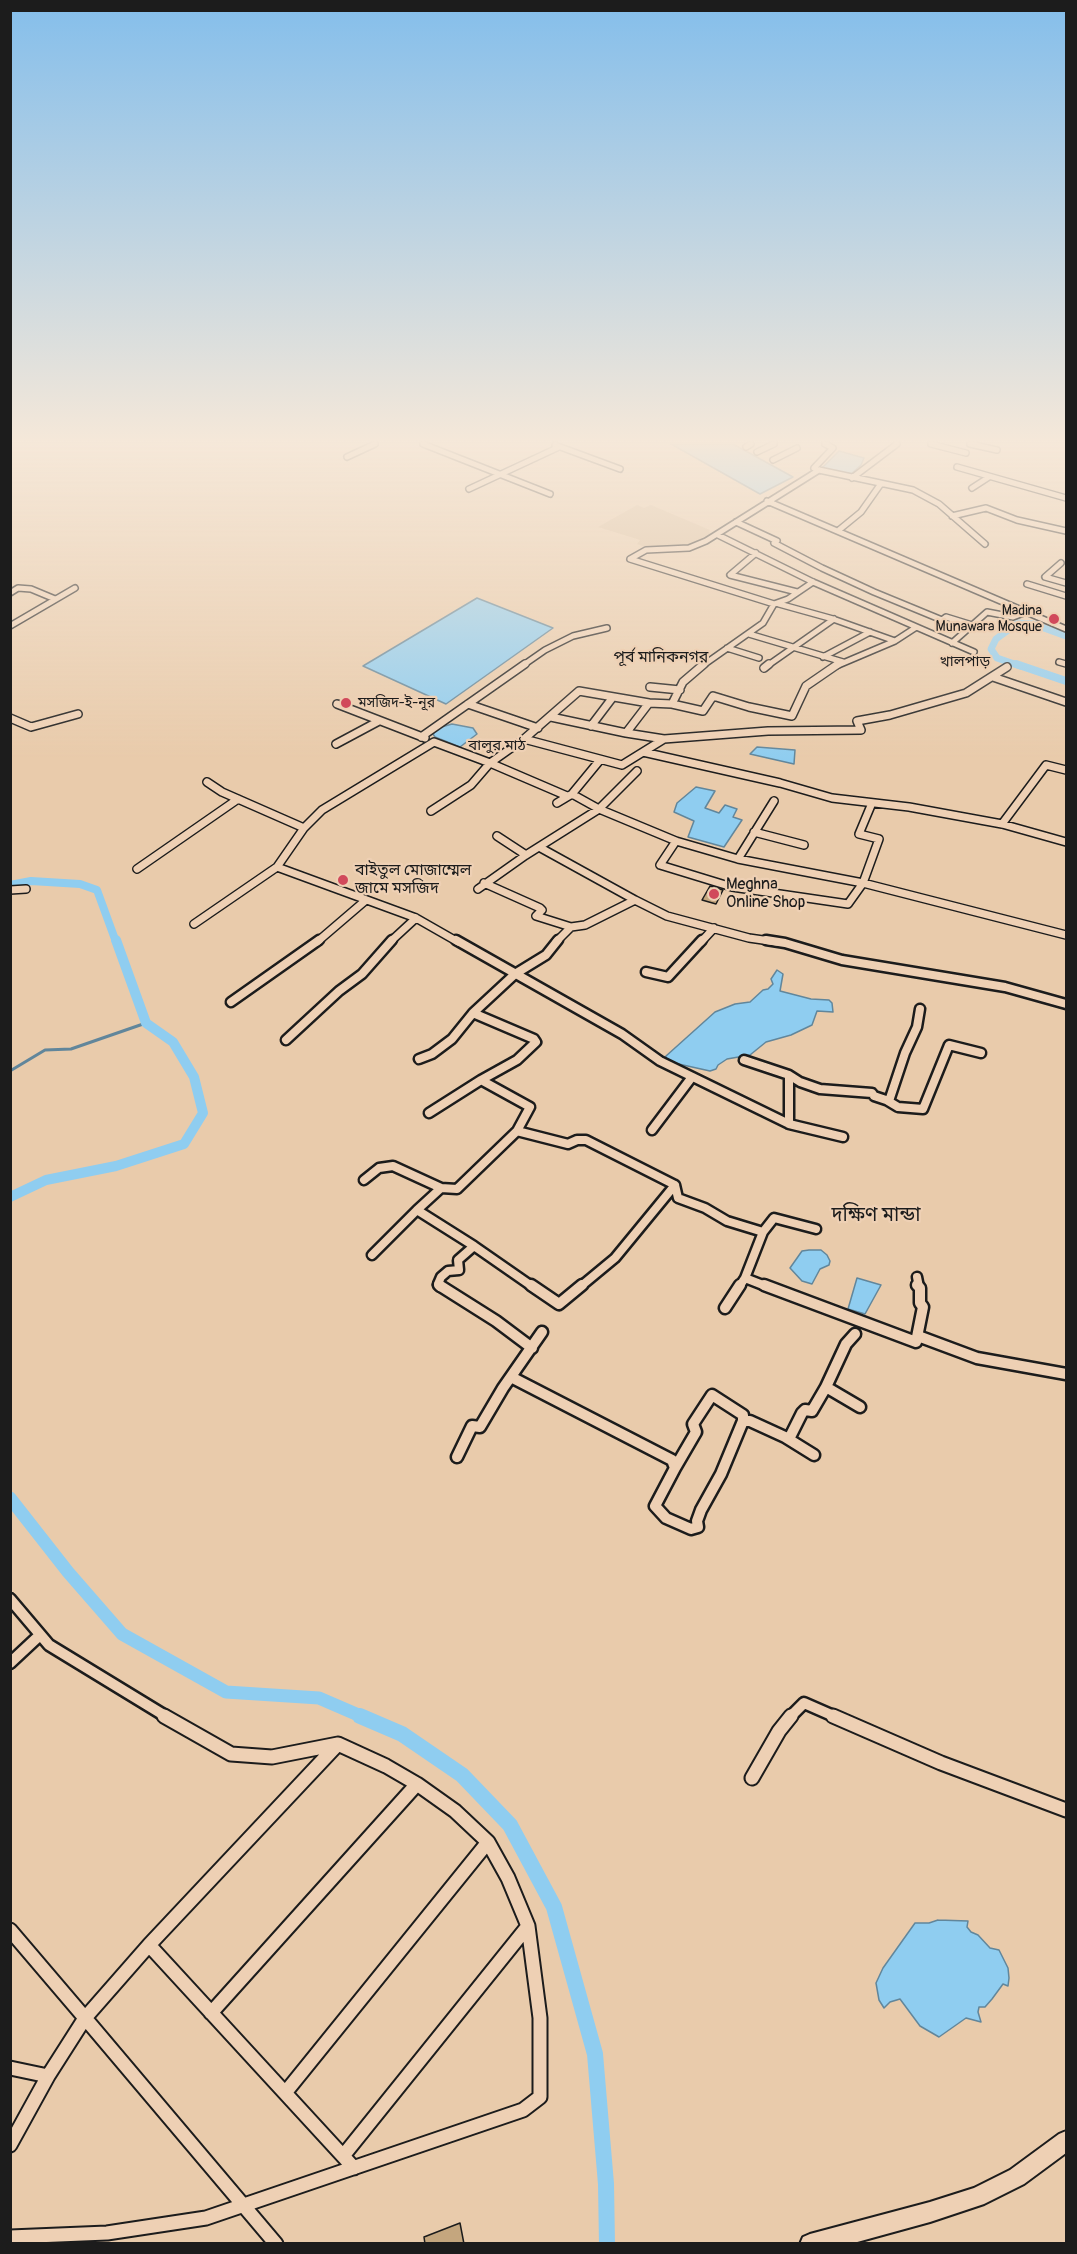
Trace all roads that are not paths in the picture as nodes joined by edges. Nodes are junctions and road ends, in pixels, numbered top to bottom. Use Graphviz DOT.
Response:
graph roads {
  1 [pos="663,549"];
  2 [pos="748,549"];
  3 [pos="786,549"];
  4 [pos="883,549"];
  5 [pos="756,553"];
  6 [pos="1061,563"];
  7 [pos="813,582"];
  8 [pos="1066,583"];
  9 [pos="1027,584"];
  10 [pos="75,588"];
  11 [pos="797,592"];
  12 [pos="10,593"];
  13 [pos="1066,596"];
  14 [pos="55,599"];
  15 [pos="776,604"];
  16 [pos="1026,612"];
  17 [pos="834,620"];
  18 [pos="1066,622"];
  19 [pos="972,625"];
  20 [pos="10,626"];
  21 [pos="607,628"];
  22 [pos="915,628"];
  23 [pos="1064,628"];
  24 [pos="870,632"];
  25 [pos="749,634"];
  26 [pos="895,641"];
  27 [pos="952,643"];
  28 [pos="727,648"];
  29 [pos="793,648"];
  30 [pos="974,652"];
  31 [pos="823,657"];
  32 [pos="759,658"];
  33 [pos="844,662"];
  34 [pos="1059,662"];
  35 [pos="1066,664"];
  36 [pos="1007,667"];
  37 [pos="764,668"];
  38 [pos="993,677"];
  39 [pos="650,687"];
  40 [pos="680,690"];
  41 [pos="613,698"];
  42 [pos="1066,702"];
  43 [pos="649,703"];
  44 [pos="337,704"];
  45 [pos="468,704"];
  46 [pos="672,704"];
  47 [pos="78,714"];
  48 [pos="551,717"];
  49 [pos="10,718"];
  50 [pos="379,721"];
  51 [pos="591,726"];
  52 [pos="538,728"];
  53 [pos="626,733"];
  54 [pos="421,737"];
  55 [pos="524,739"];
  56 [pos="664,740"];
  57 [pos="434,742"];
  58 [pos="336,744"];
  59 [pos="644,752"];
  60 [pos="600,760"];
  61 [pos="489,764"];
  62 [pos="1066,770"];
  63 [pos="637,771"];
  64 [pos="207,782"];
  65 [pos="569,795"];
  66 [pos="238,799"];
  67 [pos="774,801"];
  68 [pos="557,803"];
  69 [pos="872,803"];
  70 [pos="599,809"];
  71 [pos="431,811"];
  72 [pos="1002,824"];
  73 [pos="303,828"];
  74 [pos="754,832"];
  75 [pos="497,836"];
  76 [pos="676,841"];
  77 [pos="1066,842"];
  78 [pos="804,845"];
  79 [pos="539,847"];
  80 [pos="526,855"];
  81 [pos="738,859"];
  82 [pos="276,867"];
  83 [pos="137,869"];
  84 [pos="863,883"];
  85 [pos="10,890"];
  86 [pos="26,890"];
  87 [pos="366,900"];
  88 [pos="635,900"];
  89 [pos="416,918"];
  90 [pos="194,924"];
  91 [pos="571,927"];
  92 [pos="714,928"];
  93 [pos="1066,934"];
  94 [pos="646,972"];
  95 [pos="515,974"];
  96 [pos="231,1002"];
  97 [pos="1066,1004"];
  98 [pos="920,1009"];
  99 [pos="473,1013"];
  100 [pos="286,1040"];
  101 [pos="981,1053"];
  102 [pos="419,1059"];
  103 [pos="744,1060"];
  104 [pos="789,1075"];
  105 [pos="692,1077"];
  106 [pos="481,1080"];
  107 [pos="888,1101"];
  108 [pos="429,1113"];
  109 [pos="789,1124"];
  110 [pos="652,1130"];
  111 [pos="517,1131"];
  112 [pos="843,1137"];
  113 [pos="364,1180"];
  114 [pos="675,1185"];
  115 [pos="441,1188"];
  116 [pos="417,1210"];
  117 [pos="816,1229"];
  118 [pos="763,1232"];
  119 [pos="474,1246"];
  120 [pos="372,1255"];
  121 [pos="917,1277"];
  122 [pos="745,1278"];
  123 [pos="725,1308"];
  124 [pos="542,1332"];
  125 [pos="855,1334"];
  126 [pos="918,1336"];
  127 [pos="532,1348"];
  128 [pos="1066,1374"];
  129 [pos="511,1377"];
  130 [pos="826,1387"];
  131 [pos="860,1407"];
  132 [pos="743,1421"];
  133 [pos="789,1439"];
  134 [pos="814,1455"];
  135 [pos="457,1457"];
  136 [pos="675,1468"];
  137 [pos="10,1599"];
  138 [pos="40,1635"];
  139 [pos="10,1663"];
  140 [pos="338,1744"];
  141 [pos="752,1778"];
  142 [pos="417,1784"];
  143 [pos="1066,1810"];
  144 [pos="488,1842"];
  145 [pos="528,1926"];
  146 [pos="10,1930"];
  147 [pos="150,1946"];
  148 [pos="211,2013"];
  149 [pos="85,2018"];
  150 [pos="10,2068"];
  151 [pos="48,2076"];
  152 [pos="285,2093"];
  153 [pos="1066,2141"];
  154 [pos="10,2145"];
  155 [pos="343,2156"];
  156 [pos="354,2168"];
  157 [pos="244,2205"];
  158 [pos="10,2237"];
  159 [pos="276,2244"];
  160 [pos="810,2244"];
  1 -- 15 [label="street"];
  2 -- 5 [label="street"];
  3 -- 19 [label="street"];
  4 -- 16 [label="street"];
  5 -- 7 [label="street"];
  5 -- 11 [label="street"];
  6 -- 8 [label="street"];
  7 -- 11 [label="street"];
  7 -- 22 [label="street"];
  9 -- 13 [label="street"];
  10 -- 14 [label="street"];
  11 -- 15 [label="street"];
  12 -- 14 [label="street"];
  14 -- 20 [label="street"];
  15 -- 17 [label="street"];
  15 -- 25 [label="street"];
  16 -- 19 [label="street"];
  16 -- 23 [label="street"];
  17 -- 24 [label="street"];
  17 -- 29 [label="street"];
  18 -- 23 [label="street"];
  19 -- 27 [label="street"];
  21 -- 45 [label="street"];
  22 -- 26 [label="street"];
  22 -- 27 [label="street"];
  24 -- 26 [label="street"];
  24 -- 31 [label="street"];
  25 -- 28 [label="street"];
  25 -- 29 [label="street"];
  26 -- 33 [label="street"];
  27 -- 30 [label="street"];
  28 -- 32 [label="street"];
  28 -- 40 [label="street"];
  29 -- 31 [label="street"];
  29 -- 37 [label="street"];
  31 -- 33 [label="street"];
  33 -- 46 [label="street"];
  34 -- 35 [label="street"];
  36 -- 38 [label="street"];
  38 -- 42 [label="street"];
  38 -- 56 [label="street"];
  39 -- 40 [label="street"];
  40 -- 46 [label="street"];
  41 -- 43 [label="street"];
  41 -- 48 [label="street"];
  41 -- 51 [label="street"];
  43 -- 46 [label="street"];
  43 -- 53 [label="street"];
  44 -- 50 [label="street"];
  45 -- 52 [label="street"];
  45 -- 54 [label="street"];
  47 -- 49 [label="street"];
  48 -- 51 [label="street"];
  48 -- 52 [label="street"];
  50 -- 54 [label="street"];
  50 -- 58 [label="street"];
  51 -- 53 [label="street"];
  52 -- 55 [label="street"];
  53 -- 56 [label="street"];
  54 -- 57 [label="street"];
  55 -- 60 [label="street"];
  55 -- 61 [label="street"];
  56 -- 59 [label="street"];
  57 -- 61 [label="street"];
  57 -- 73 [label="street"];
  59 -- 60 [label="street"];
  59 -- 69 [label="street"];
  60 -- 65 [label="street"];
  61 -- 65 [label="street"];
  61 -- 71 [label="street"];
  62 -- 72 [label="street"];
  63 -- 70 [label="street"];
  64 -- 66 [label="street"];
  65 -- 68 [label="street"];
  65 -- 70 [label="street"];
  66 -- 73 [label="street"];
  66 -- 83 [label="street"];
  67 -- 74 [label="street"];
  69 -- 72 [label="street"];
  69 -- 84 [label="street"];
  70 -- 76 [label="street"];
  70 -- 79 [label="street"];
  72 -- 77 [label="street"];
  73 -- 82 [label="street"];
  74 -- 78 [label="street"];
  74 -- 81 [label="street"];
  75 -- 80 [label="street"];
  76 -- 81 [label="street"];
  76 -- 84 [label="street"];
  79 -- 80 [label="street"];
  79 -- 88 [label="street"];
  80 -- 91 [label="street"];
  81 -- 84 [label="street"];
  82 -- 87 [label="street"];
  82 -- 90 [label="street"];
  84 -- 93 [label="street"];
  85 -- 86 [label="street"];
  87 -- 89 [label="street"];
  87 -- 96 [label="street"];
  88 -- 91 [label="street"];
  88 -- 92 [label="street"];
  89 -- 95 [label="street"];
  89 -- 100 [label="street"];
  91 -- 95 [label="street"];
  92 -- 94 [label="street"];
  92 -- 97 [label="street"];
  95 -- 99 [label="street"];
  95 -- 105 [label="street"];
  98 -- 107 [label="street"];
  99 -- 102 [label="street"];
  99 -- 106 [label="street"];
  101 -- 107 [label="street"];
  103 -- 104 [label="street"];
  104 -- 107 [label="street"];
  104 -- 109 [label="street"];
  105 -- 109 [label="street"];
  105 -- 110 [label="street"];
  106 -- 108 [label="street"];
  106 -- 111 [label="street"];
  109 -- 112 [label="street"];
  111 -- 114 [label="street"];
  111 -- 115 [label="street"];
  113 -- 115 [label="street"];
  114 -- 118 [label="street"];
  114 -- 119 [label="street"];
  115 -- 116 [label="street"];
  116 -- 119 [label="street"];
  116 -- 120 [label="street"];
  117 -- 118 [label="street"];
  118 -- 122 [label="street"];
  119 -- 127 [label="street"];
  121 -- 126 [label="street"];
  122 -- 123 [label="street"];
  122 -- 126 [label="street"];
  124 -- 127 [label="street"];
  125 -- 130 [label="street"];
  126 -- 128 [label="street"];
  127 -- 129 [label="street"];
  129 -- 135 [label="street"];
  129 -- 136 [label="street"];
  130 -- 131 [label="street"];
  130 -- 133 [label="street"];
  132 -- 133 [label="street"];
  132 -- 136 [label="street"];
  132 -- 136 [label="street"];
  133 -- 134 [label="street"];
  137 -- 138 [label="street"];
  138 -- 139 [label="street"];
  138 -- 140 [label="street"];
  140 -- 142 [label="street"];
  140 -- 147 [label="street"];
  141 -- 143 [label="street"];
  142 -- 144 [label="street"];
  142 -- 148 [label="street"];
  144 -- 145 [label="street"];
  144 -- 152 [label="street"];
  145 -- 155 [label="street"];
  145 -- 156 [label="street"];
  146 -- 149 [label="street"];
  147 -- 148 [label="street"];
  147 -- 149 [label="street"];
  148 -- 152 [label="street"];
  149 -- 151 [label="street"];
  149 -- 157 [label="street"];
  150 -- 151 [label="street"];
  151 -- 154 [label="street"];
  152 -- 155 [label="street"];
  153 -- 160 [label="street"];
  155 -- 156 [label="street"];
  156 -- 157 [label="street"];
  157 -- 158 [label="street"];
  157 -- 159 [label="street"];
}
